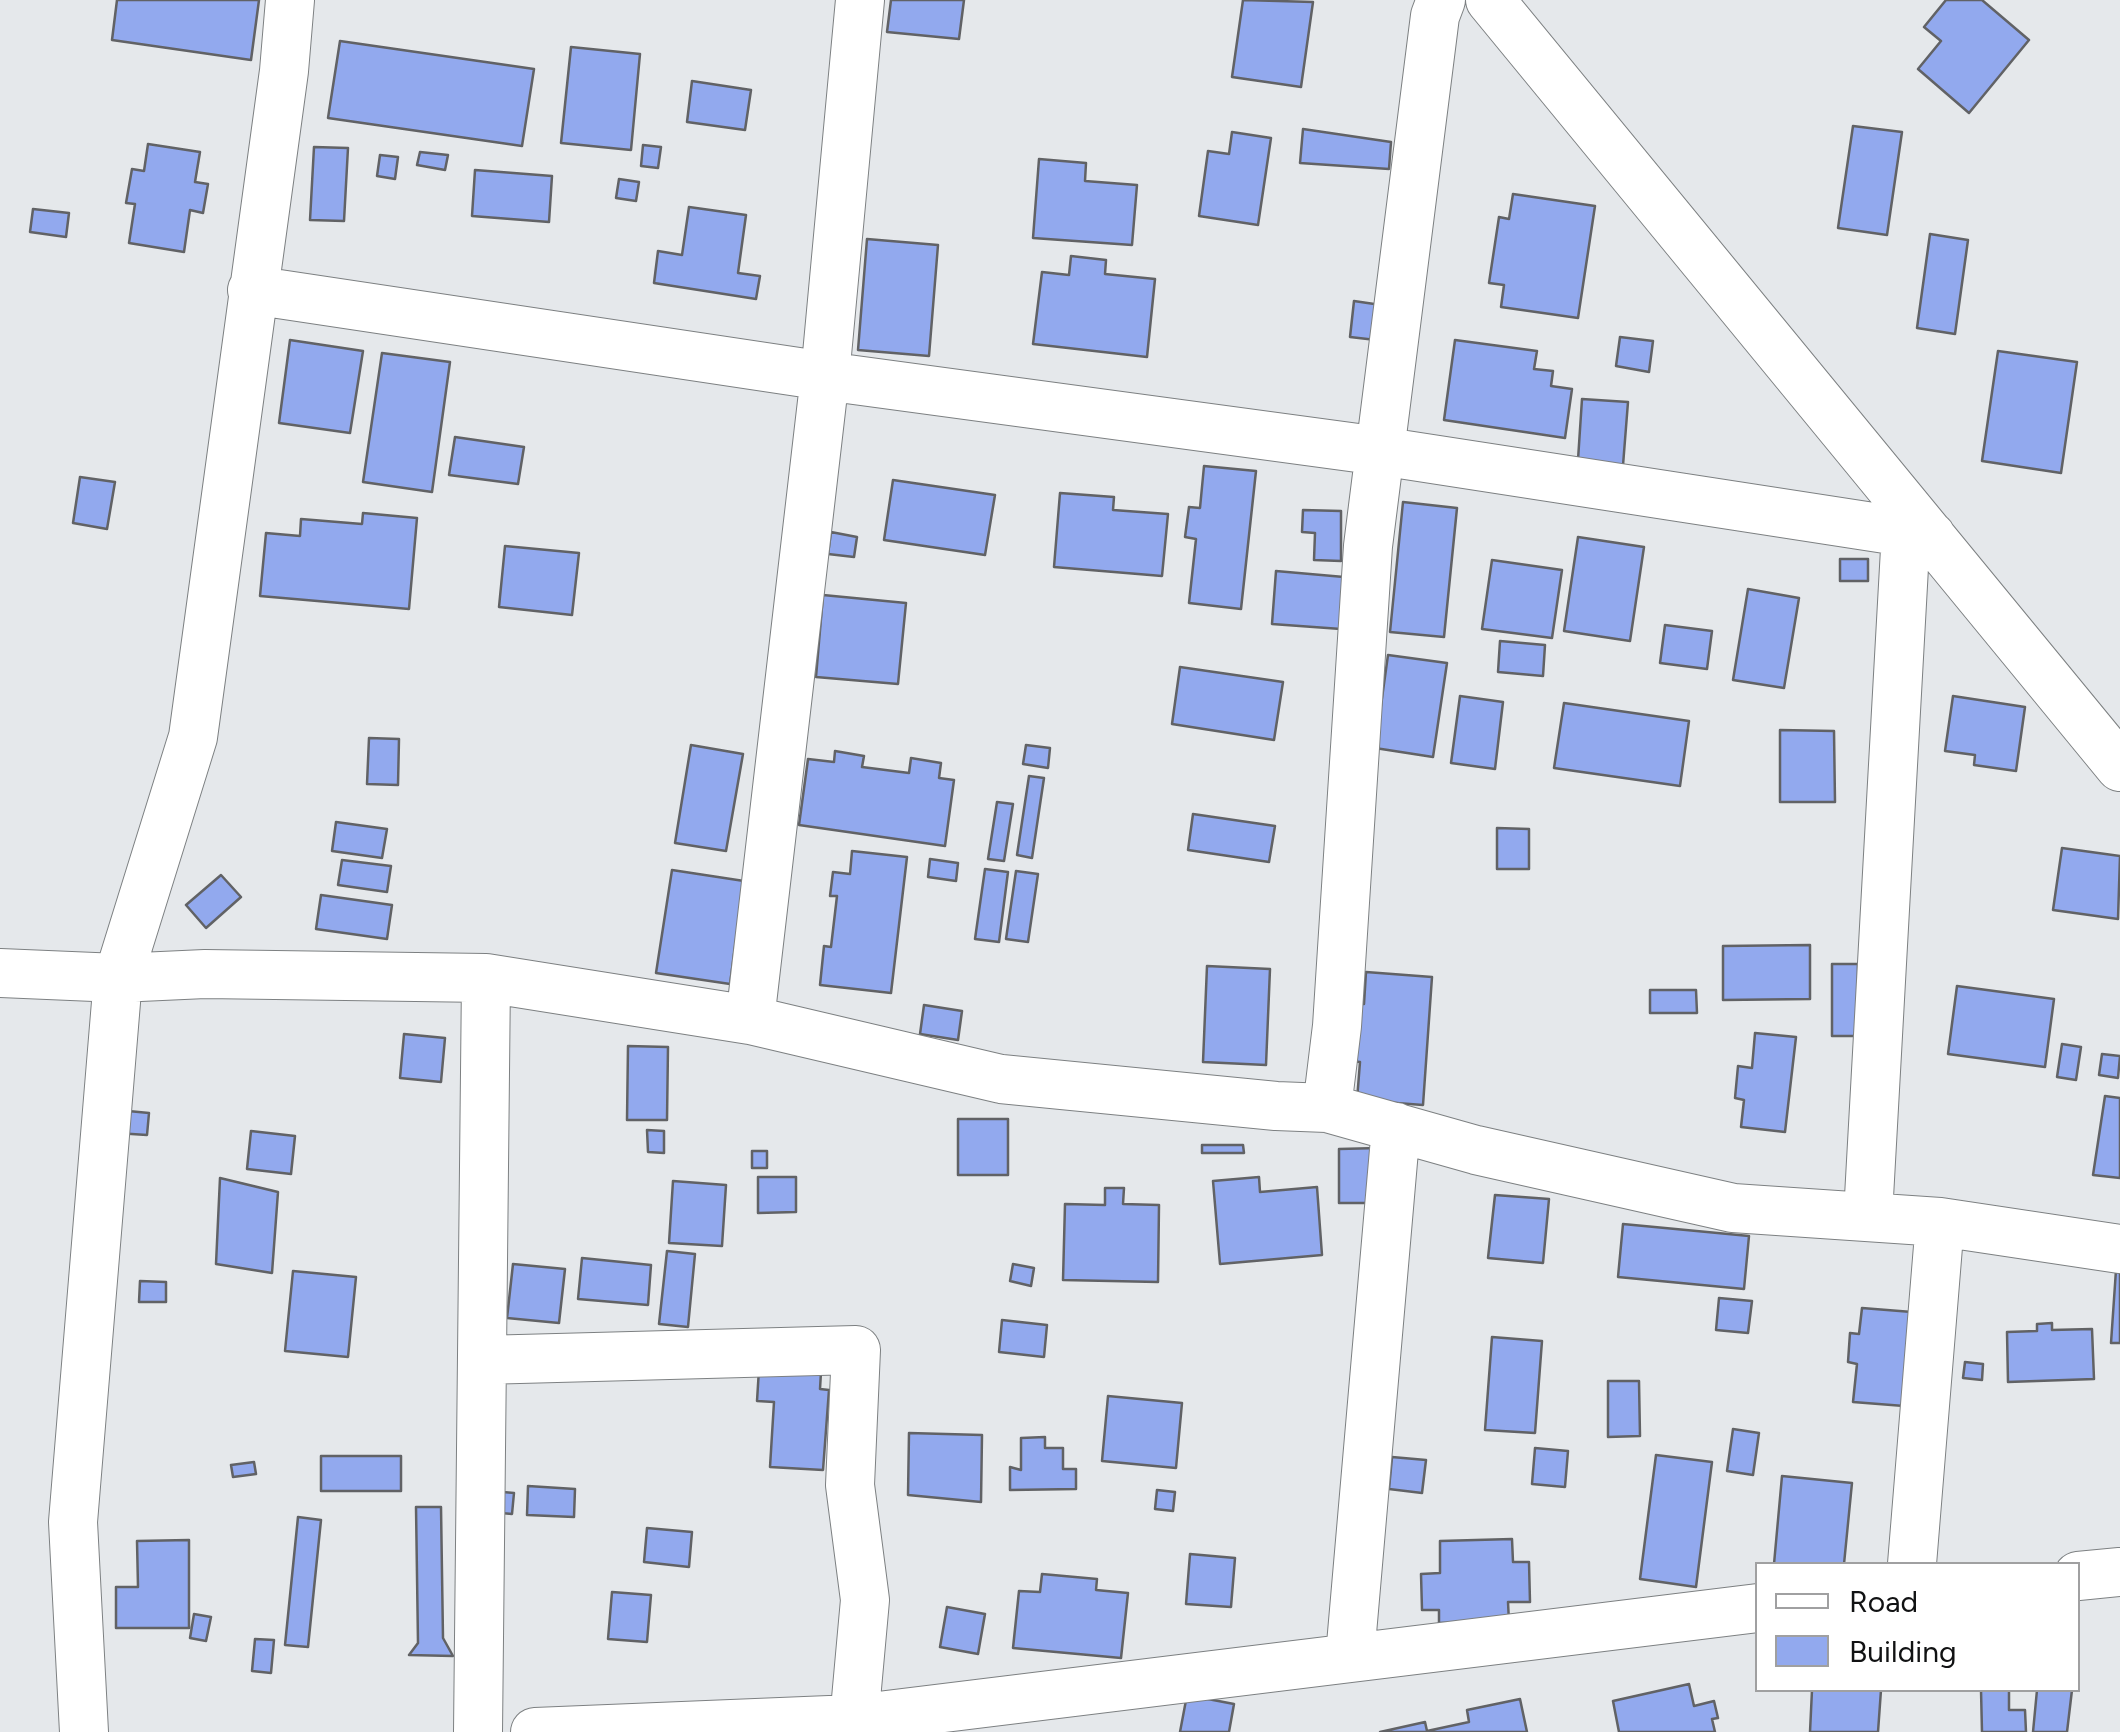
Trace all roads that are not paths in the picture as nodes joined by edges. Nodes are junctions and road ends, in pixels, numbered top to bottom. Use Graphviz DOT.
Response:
graph roads {
  1 [pos="290,0"];
  2 [pos="860,0"];
  3 [pos="1440,0"];
  4 [pos="1490,0"];
  5 [pos="252,290"];
  6 [pos="824,376"];
  7 [pos="1380,450"];
  8 [pos="1918,534"];
  9 [pos="2120,767"];
  10 [pos="0,974"];
  11 [pos="118,978"];
  12 [pos="486,978"];
  13 [pos="750,1020"];
  14 [pos="1327,1108"];
  15 [pos="1396,1127"];
  16 [pos="1868,1216"];
  17 [pos="1940,1222"];
  18 [pos="2120,1249"];
  19 [pos="482,1360"];
  20 [pos="1912,1562"];
  21 [pos="2120,1572"];
  22 [pos="2080,1576"];
  23 [pos="1755,1608"];
  24 [pos="1350,1656"];
  25 [pos="854,1726"];
  26 [pos="84,1732"];
  27 [pos="478,1732"];
  28 [pos="535,1732"];
  1 -- 5 [label="street"];
  2 -- 6 [label="street"];
  3 -- 7 [label="street"];
  4 -- 8 [label="street"];
  5 -- 6 [label="street"];
  5 -- 11 [label="street"];
  6 -- 7 [label="street"];
  6 -- 13 [label="street"];
  7 -- 8 [label="street"];
  7 -- 14 [label="street"];
  8 -- 9 [label="street"];
  8 -- 16 [label="street"];
  10 -- 11 [label="street"];
  11 -- 12 [label="street"];
  11 -- 26 [label="street"];
  12 -- 13 [label="street"];
  12 -- 19 [label="street"];
  13 -- 14 [label="street"];
  14 -- 15 [label="street"];
  15 -- 16 [label="street"];
  15 -- 24 [label="street"];
  16 -- 17 [label="street"];
  17 -- 18 [label="street"];
  17 -- 20 [label="street"];
  19 -- 25 [label="street"];
  19 -- 27 [label="street"];
  21 -- 22 [label="street"];
  23 -- 24 [label="street"];
  24 -- 25 [label="street"];
  25 -- 28 [label="street"];
}
